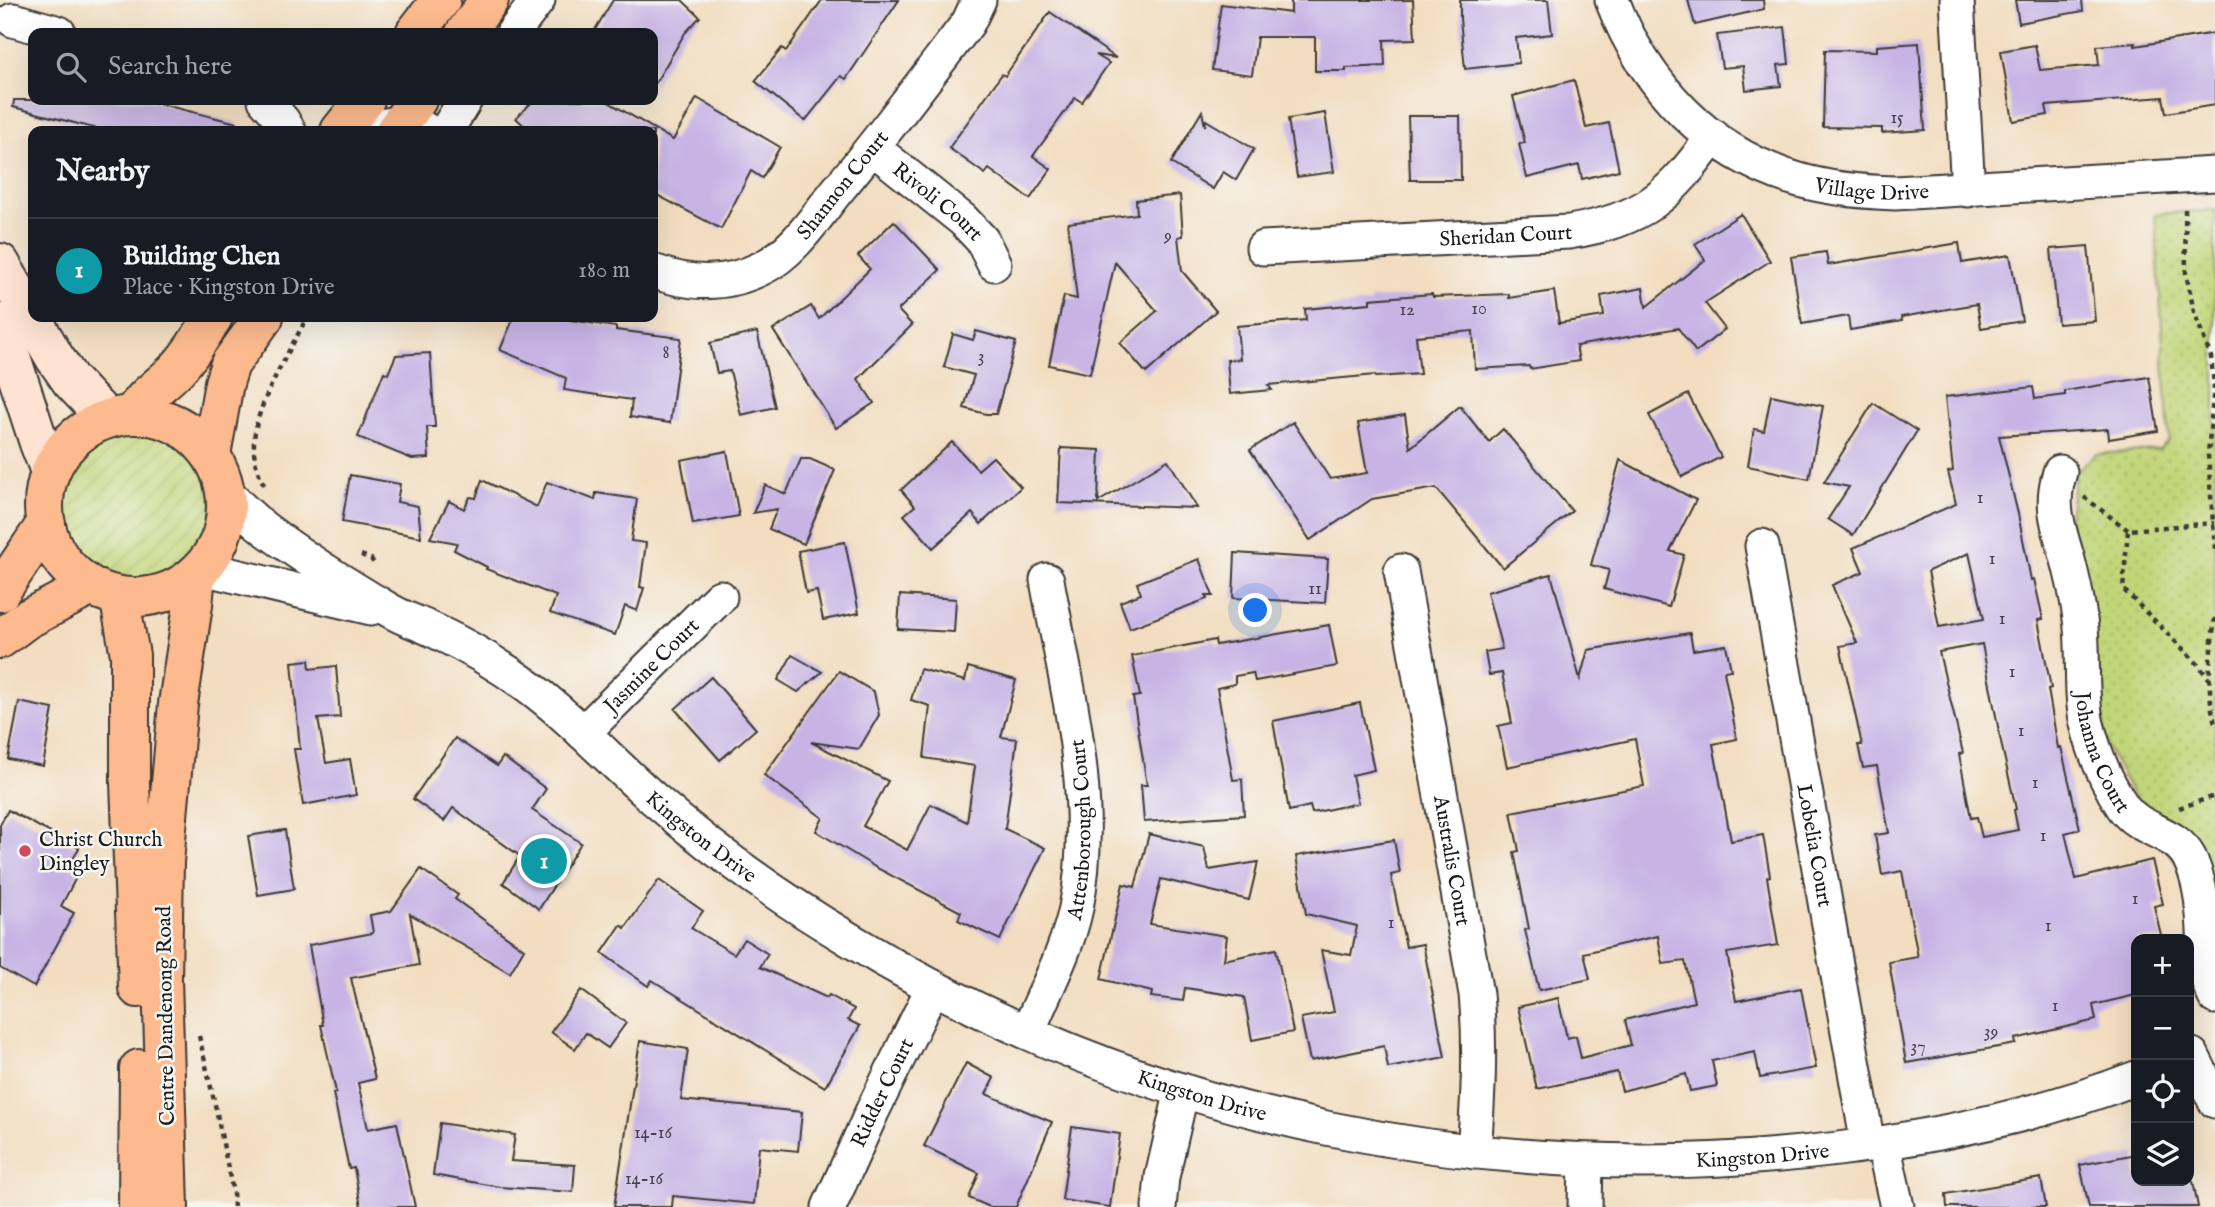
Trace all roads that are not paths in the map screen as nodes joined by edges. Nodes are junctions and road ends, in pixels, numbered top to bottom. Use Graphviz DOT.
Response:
graph roads {
  1 [pos="441,0"];
  2 [pos="489,0"];
  3 [pos="538,0"];
  4 [pos="979,0"];
  5 [pos="1612,0"];
  6 [pos="1957,0"];
  7 [pos="12,20"];
  8 [pos="41,28"];
  9 [pos="419,28"];
  10 [pos="469,28"];
  11 [pos="517,28"];
  12 [pos="269,105"];
  13 [pos="361,105"];
  14 [pos="462,105"];
  15 [pos="410,121"];
  16 [pos="286,126"];
  17 [pos="344,126"];
  18 [pos="386,126"];
  19 [pos="449,126"];
  20 [pos="1713,136"];
  21 [pos="873,148"];
  22 [pos="2215,174"];
  23 [pos="1968,190"];
  24 [pos="1263,248"];
  25 [pos="0,263"];
  26 [pos="994,264"];
  27 [pos="658,273"];
  28 [pos="28,311"];
  29 [pos="34,322"];
  30 [pos="210,322"];
  31 [pos="260,322"];
  32 [pos="0,323"];
  33 [pos="119,417"];
  34 [pos="211,456"];
  35 [pos="50,471"];
  36 [pos="2060,472"];
  37 [pos="226,493"];
  38 [pos="46,524"];
  39 [pos="1762,546"];
  40 [pos="199,572"];
  41 [pos="1401,572"];
  42 [pos="1047,580"];
  43 [pos="105,591"];
  44 [pos="0,592"];
  45 [pos="720,597"];
  46 [pos="394,613"];
  47 [pos="0,639"];
  48 [pos="583,733"];
  49 [pos="933,987"];
  50 [pos="2215,997"];
  51 [pos="1028,1032"];
  52 [pos="2199,1051"];
  53 [pos="2131,1080"];
  54 [pos="1182,1090"];
  55 [pos="2215,1101"];
  56 [pos="1876,1144"];
  57 [pos="1474,1152"];
  58 [pos="1586,1161"];
  59 [pos="831,1203"];
  60 [pos="138,1207"];
  61 [pos="169,1207"];
  62 [pos="1159,1207"];
  63 [pos="1585,1207"];
  64 [pos="1896,1207"];
  1 -- 9 [label="main road"];
  2 -- 10 [label="main road"];
  3 -- 11 [label="street"];
  4 -- 21 [label="street, Shannon Court"];
  5 -- 20 [label="street, Village Drive"];
  6 -- 23 [label="street"];
  7 -- 8 [label="street"];
  12 -- 16 [label="street"];
  13 -- 17 [label="main road"];
  14 -- 19 [label="street"];
  15 -- 18 [label="street"];
  20 -- 23 [label="street, Village Drive"];
  20 -- 24 [label="street, Sheridan Court"];
  21 -- 26 [label="street, Rivoli Court"];
  21 -- 27 [label="street, Shannon Court"];
  22 -- 23 [label="street, Village Drive"];
  25 -- 28 [label="main road"];
  29 -- 33 [label="main road"];
  30 -- 33 [label="main road"];
  31 -- 34 [label="main road"];
  32 -- 35 [label="main road"];
  33 -- 34 [label="main road"];
  33 -- 35 [label="main road"];
  34 -- 37 [label="main road"];
  35 -- 38 [label="main road"];
  36 -- 50 [label="street, Johanna Court"];
  37 -- 40 [label="main road"];
  37 -- 46 [label="street, Kingston Drive"];
  38 -- 43 [label="main road"];
  38 -- 44 [label="main road"];
  39 -- 56 [label="street, Lobelia Court"];
  40 -- 43 [label="main road"];
  40 -- 46 [label="street, Kingston Drive"];
  40 -- 61 [label="main road, Centre Dandenong Road"];
  41 -- 57 [label="street, Australis Court"];
  42 -- 51 [label="street, Attenborough Court"];
  43 -- 47 [label="main road"];
  43 -- 60 [label="main road, Centre Dandenong Road"];
  45 -- 48 [label="street, Jasmine Court"];
  46 -- 48 [label="street, Kingston Drive"];
  48 -- 49 [label="street, Kingston Drive"];
  49 -- 51 [label="street, Kingston Drive"];
  49 -- 59 [label="street, Ridder Court"];
  51 -- 54 [label="street, Kingston Drive"];
  52 -- 55 [label="street"];
  53 -- 56 [label="street, Kingston Drive"];
  54 -- 57 [label="street, Kingston Drive"];
  54 -- 62 [label="street"];
  56 -- 58 [label="street, Kingston Drive"];
  56 -- 64 [label="street, Lobelia Court"];
  57 -- 58 [label="street, Kingston Drive"];
  58 -- 63 [label="street"];
}
